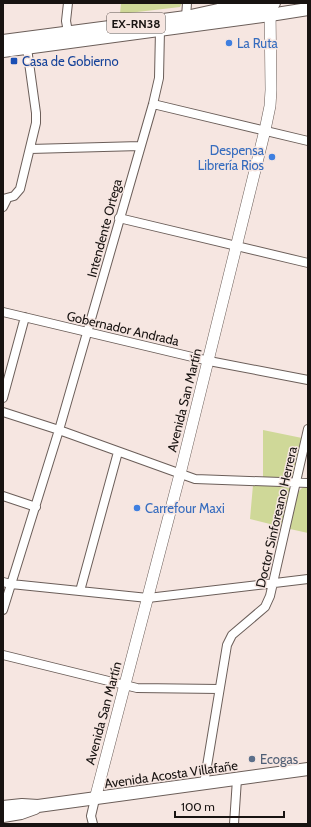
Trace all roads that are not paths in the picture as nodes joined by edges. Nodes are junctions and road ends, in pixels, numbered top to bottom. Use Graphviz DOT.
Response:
graph roads {
  1 [pos="68,3"];
  2 [pos="187,3"];
  3 [pos="271,6"];
  4 [pos="308,9"];
  5 [pos="186,17"];
  6 [pos="160,30"];
  7 [pos="68,32"];
  8 [pos="3,41"];
  9 [pos="27,48"];
  10 [pos="3,51"];
  11 [pos="153,104"];
  12 [pos="265,130"];
  13 [pos="308,141"];
  14 [pos="140,146"];
  15 [pos="30,149"];
  16 [pos="5,199"];
  17 [pos="3,207"];
  18 [pos="119,218"];
  19 [pos="237,246"];
  20 [pos="308,263"];
  21 [pos="3,312"];
  22 [pos="25,317"];
  23 [pos="88,332"];
  24 [pos="209,360"];
  25 [pos="308,380"];
  26 [pos="3,398"];
  27 [pos="3,412"];
  28 [pos="308,429"];
  29 [pos="60,430"];
  30 [pos="118,452"];
  31 [pos="180,474"];
  32 [pos="296,482"];
  33 [pos="308,483"];
  34 [pos="3,496"];
  35 [pos="36,507"];
  36 [pos="308,580"];
  37 [pos="7,583"];
  38 [pos="273,583"];
  39 [pos="80,591"];
  40 [pos="148,598"];
  41 [pos="3,610"];
  42 [pos="3,656"];
  43 [pos="124,685"];
  44 [pos="219,689"];
  45 [pos="308,769"];
  46 [pos="237,779"];
  47 [pos="204,784"];
  48 [pos="95,799"];
  49 [pos="38,806"];
  50 [pos="3,807"];
  51 [pos="3,816"];
  52 [pos="93,824"];
  53 [pos="234,824"];
  1 -- 7 [label="street"];
  2 -- 5 [label="street"];
  3 -- 4 [label="main road, EX-RN38"];
  3 -- 5 [label="main road, EX-RN38"];
  3 -- 6 [label="main road, EX-RN38"];
  3 -- 12 [label="main road, Avenida San Martín"];
  5 -- 7 [label="main road, EX-RN38"];
  6 -- 9 [label="main road, EX-RN38"];
  6 -- 11 [label="street, Intendente Ortega"];
  7 -- 8 [label="main road, EX-RN38"];
  9 -- 10 [label="main road, EX-RN38"];
  9 -- 15 [label="street"];
  11 -- 12 [label="street"];
  11 -- 14 [label="street, Intendente Ortega"];
  12 -- 13 [label="street"];
  12 -- 19 [label="main road, Avenida San Martín"];
  14 -- 15 [label="street"];
  14 -- 18 [label="street, Intendente Ortega"];
  15 -- 16 [label="street"];
  16 -- 17 [label="street"];
  18 -- 19 [label="street"];
  18 -- 23 [label="street, Intendente Ortega"];
  19 -- 20 [label="street"];
  19 -- 24 [label="main road, Avenida San Martín"];
  21 -- 22 [label="street, Gobernador Andrada"];
  22 -- 23 [label="street, Gobernador Andrada"];
  22 -- 26 [label="street"];
  23 -- 24 [label="street, Gobernador Andrada"];
  23 -- 29 [label="street, Intendente Ortega"];
  24 -- 25 [label="street, Gobernador Andrada"];
  24 -- 31 [label="main road, Avenida San Martín"];
  27 -- 29 [label="street"];
  28 -- 32 [label="street, Doctor Sinforeano Herrera"];
  29 -- 30 [label="street"];
  29 -- 35 [label="street, Intendente Ortega"];
  30 -- 31 [label="street"];
  30 -- 39 [label="street"];
  31 -- 32 [label="street"];
  31 -- 40 [label="main road, Avenida San Martín"];
  32 -- 33 [label="street"];
  32 -- 38 [label="street, Doctor Sinforeano Herrera"];
  34 -- 35 [label="street"];
  35 -- 37 [label="street, Intendente Ortega"];
  36 -- 38 [label="street"];
  37 -- 39 [label="street"];
  37 -- 41 [label="street, Intendente Ortega"];
  38 -- 40 [label="street"];
  38 -- 44 [label="street, Doctor Sinforeano Herrera"];
  39 -- 40 [label="street"];
  40 -- 43 [label="main road, Avenida San Martín"];
  42 -- 43 [label="street"];
  43 -- 44 [label="street"];
  43 -- 48 [label="main road, Avenida San Martín"];
  44 -- 47 [label="street, Doctor Sinforeano Herrera"];
  45 -- 46 [label="main road, Avenida Acosta Villafañe"];
  46 -- 47 [label="main road, Avenida Acosta Villafañe"];
  46 -- 53 [label="street"];
  47 -- 48 [label="main road, Avenida Acosta Villafañe"];
  48 -- 49 [label="main road, Avenida Acosta Villafañe"];
  48 -- 52 [label="street"];
  49 -- 50 [label="main road, Avenida Acosta Villafañe"];
  49 -- 51 [label="main road, Avenida Acosta Villafañe"];
}
